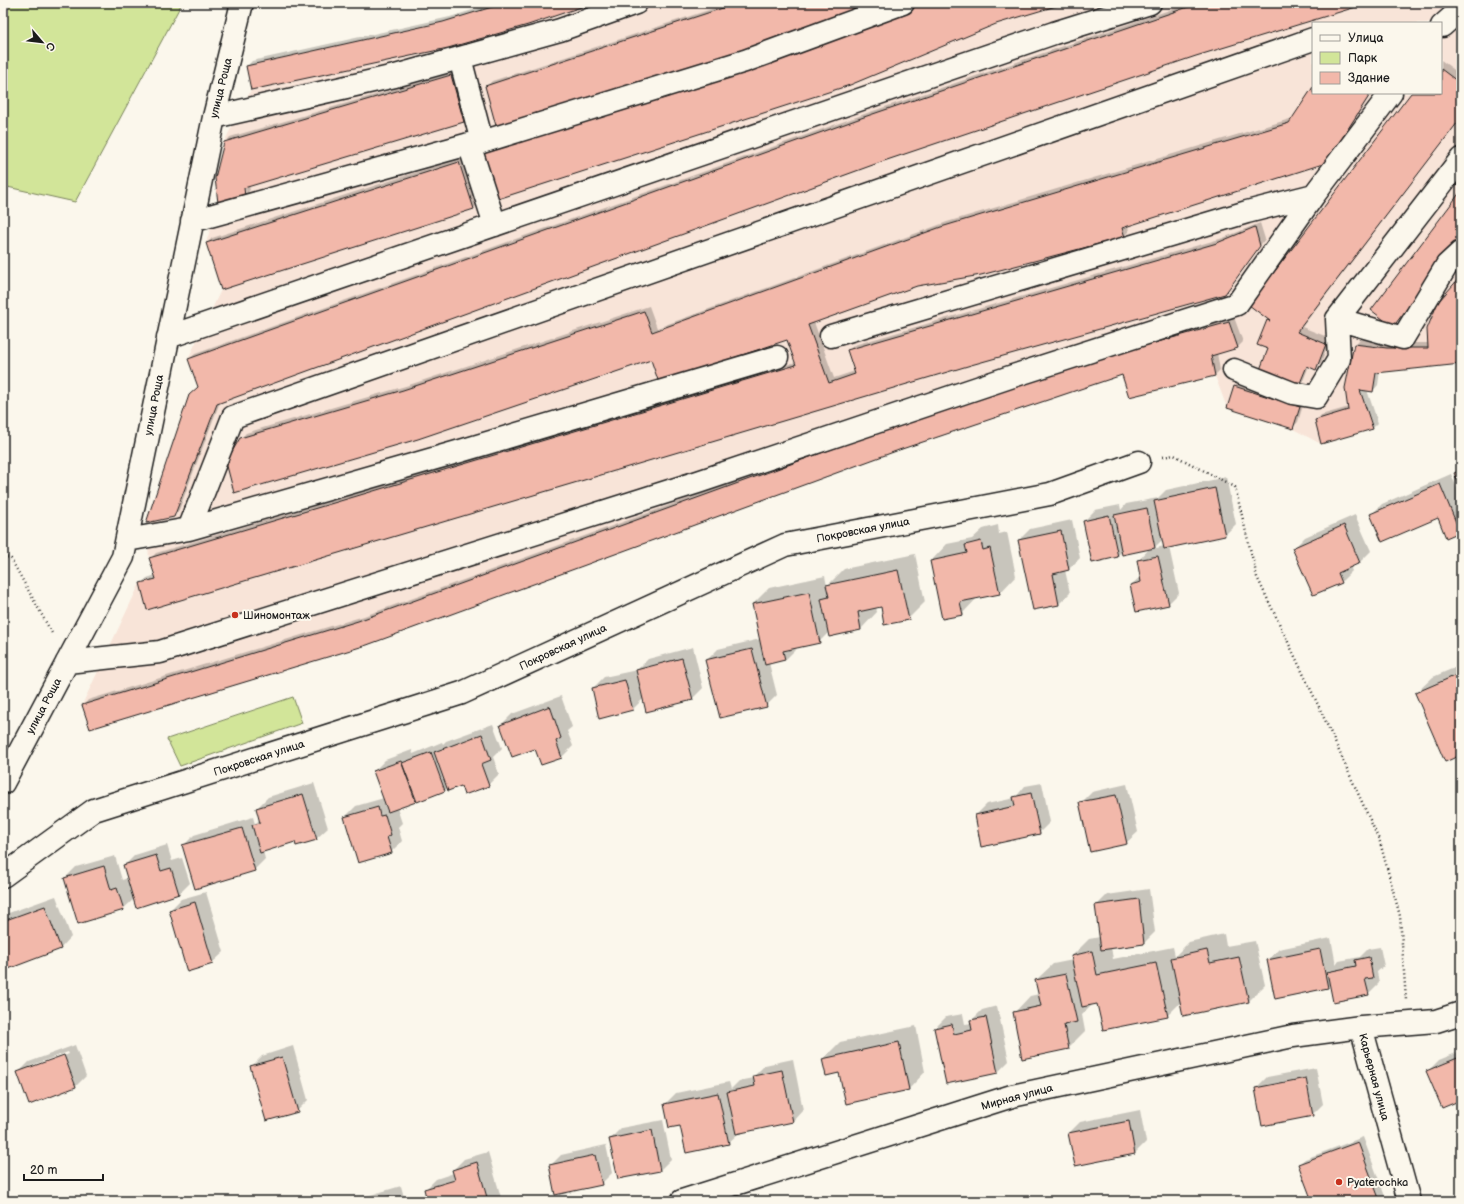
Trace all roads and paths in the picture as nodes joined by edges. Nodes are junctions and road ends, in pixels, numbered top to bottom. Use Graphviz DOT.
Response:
graph roads {
  1 [pos="242,3"];
  2 [pos="636,3"];
  3 [pos="902,3"];
  4 [pos="1150,3"];
  5 [pos="1461,9"];
  6 [pos="1442,25"];
  7 [pos="1312,39"];
  8 [pos="460,58"];
  9 [pos="1391,94"];
  10 [pos="214,117"];
  11 [pos="475,143"];
  12 [pos="1461,159"];
  13 [pos="1314,195"];
  14 [pos="192,221"];
  15 [pos="495,225"];
  16 [pos="1461,252"];
  17 [pos="1337,319"];
  18 [pos="831,336"];
  19 [pos="168,337"];
  20 [pos="777,357"];
  21 [pos="1234,370"];
  22 [pos="1139,462"];
  23 [pos="189,529"];
  24 [pos="127,540"];
  25 [pos="3,556"];
  26 [pos="67,662"];
  27 [pos="3,783"];
  28 [pos="3,876"];
  29 [pos="1461,1013"];
  30 [pos="1398,1024"];
  31 [pos="1361,1027"];
  32 [pos="682,1201"];
  33 [pos="1409,1201"];
  1 -- 10 [label="street, улица Роща"];
  2 -- 8 [label="street"];
  3 -- 11 [label="street"];
  4 -- 15 [label="street"];
  5 -- 6 [label="street"];
  7 -- 23 [label="street"];
  8 -- 10 [label="street"];
  8 -- 11 [label="street"];
  9 -- 13 [label="street"];
  10 -- 14 [label="street, улица Роща"];
  11 -- 14 [label="street"];
  11 -- 15 [label="street"];
  12 -- 17 [label="street"];
  13 -- 18 [label="street"];
  13 -- 26 [label="street"];
  14 -- 19 [label="street, улица Роща"];
  15 -- 19 [label="street"];
  16 -- 17 [label="street"];
  17 -- 21 [label="street"];
  19 -- 24 [label="street, улица Роща"];
  20 -- 23 [label="street"];
  22 -- 28 [label="street, Покровская улица"];
  22 -- 30 [label="path"];
  23 -- 24 [label="street"];
  24 -- 26 [label="street, улица Роща"];
  25 -- 26 [label="path"];
  26 -- 27 [label="street, улица Роща"];
  29 -- 30 [label="street, Карьерная улица"];
  30 -- 31 [label="street, Карьерная улица"];
  31 -- 32 [label="street, Мирная улица"];
  31 -- 33 [label="street, Карьерная улица"];
}
